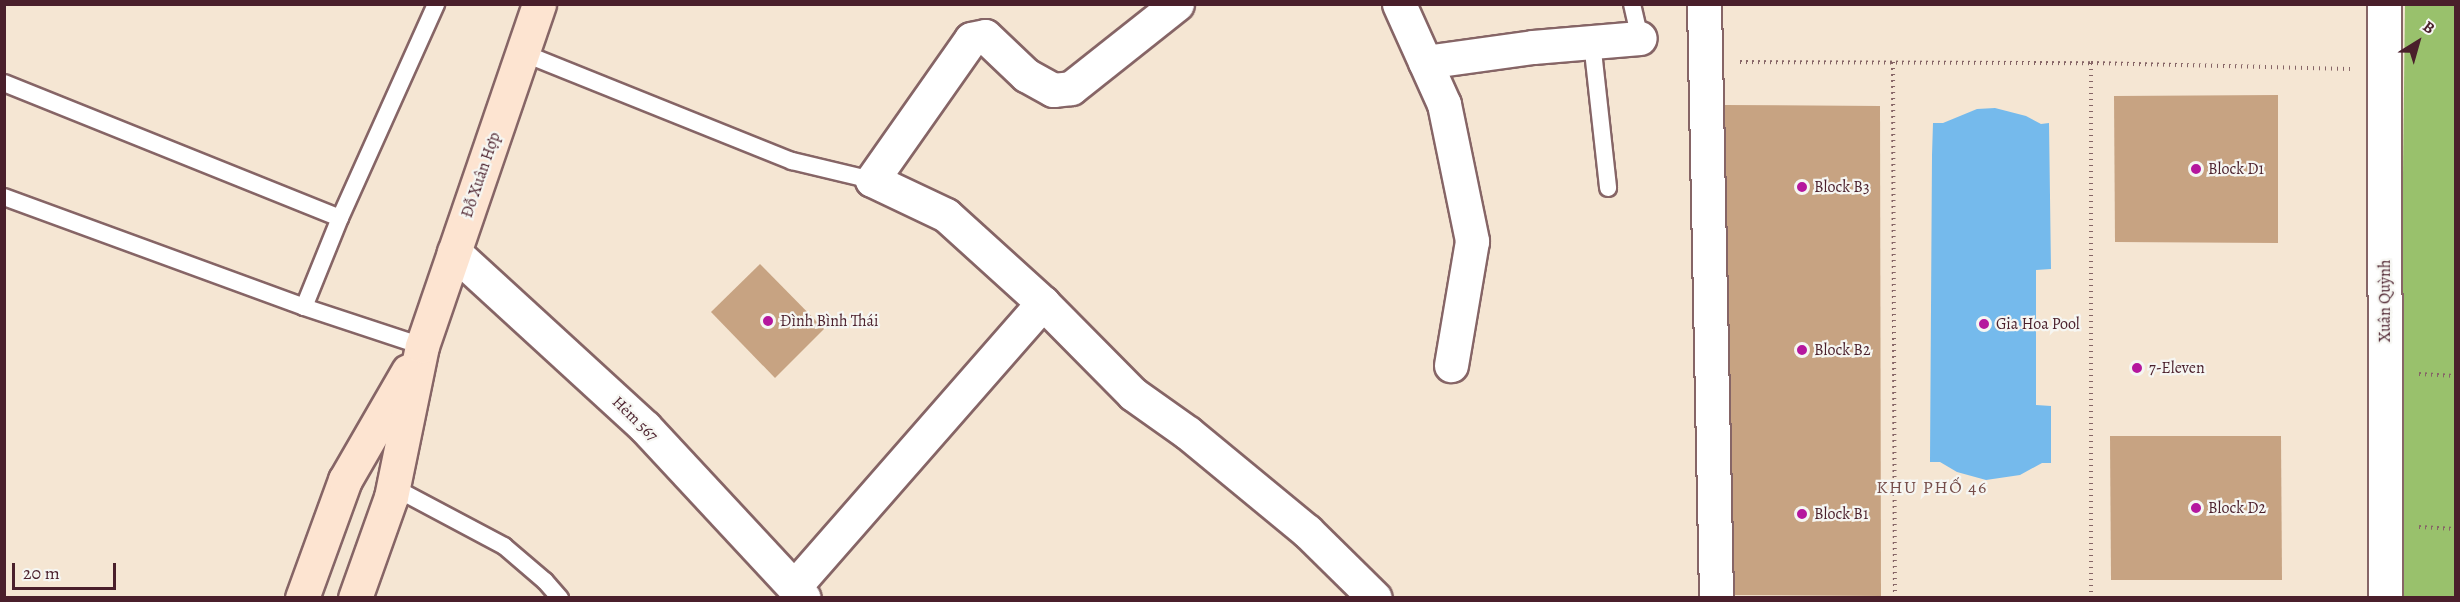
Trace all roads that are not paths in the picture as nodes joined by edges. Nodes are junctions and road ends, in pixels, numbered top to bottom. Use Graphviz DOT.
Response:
graph roads {
  1 [pos="436,4"];
  2 [pos="539,4"];
  3 [pos="1177,4"];
  4 [pos="1399,4"];
  5 [pos="1632,4"];
  6 [pos="1704,4"];
  7 [pos="2384,4"];
  8 [pos="1640,38"];
  9 [pos="1592,42"];
  10 [pos="524,53"];
  11 [pos="1425,62"];
  12 [pos="4,83"];
  13 [pos="872,180"];
  14 [pos="1608,188"];
  15 [pos="4,197"];
  16 [pos="340,218"];
  17 [pos="454,252"];
  18 [pos="1043,303"];
  19 [pos="304,307"];
  20 [pos="422,346"];
  21 [pos="1451,365"];
  22 [pos="393,487"];
  23 [pos="799,592"];
  24 [pos="302,594"];
  25 [pos="355,597"];
  26 [pos="560,597"];
  27 [pos="1376,597"];
  28 [pos="1716,597"];
  29 [pos="2385,597"];
  1 -- 16 [label="lane"];
  2 -- 10 [label="main road, Đỗ Xuân Hợp"];
  3 -- 13 [label="street"];
  4 -- 11 [label="street"];
  5 -- 8 [label="lane"];
  6 -- 28 [label="street"];
  7 -- 29 [label="street, Xuân Quỳnh"];
  8 -- 9 [label="street"];
  9 -- 11 [label="street"];
  9 -- 14 [label="lane"];
  10 -- 13 [label="lane"];
  10 -- 17 [label="main road, Đỗ Xuân Hợp"];
  11 -- 21 [label="street"];
  12 -- 16 [label="lane"];
  13 -- 18 [label="street"];
  15 -- 19 [label="lane"];
  16 -- 19 [label="lane"];
  17 -- 20 [label="main road, Đỗ Xuân Hợp"];
  17 -- 23 [label="street, Hẻm 567"];
  18 -- 23 [label="street"];
  18 -- 27 [label="street"];
  19 -- 20 [label="lane"];
  20 -- 22 [label="main road, Đỗ Xuân Hợp"];
  20 -- 24 [label="main road, Đỗ Xuân Hợp"];
  22 -- 25 [label="main road, Đỗ Xuân Hợp"];
  22 -- 26 [label="lane"];
}
